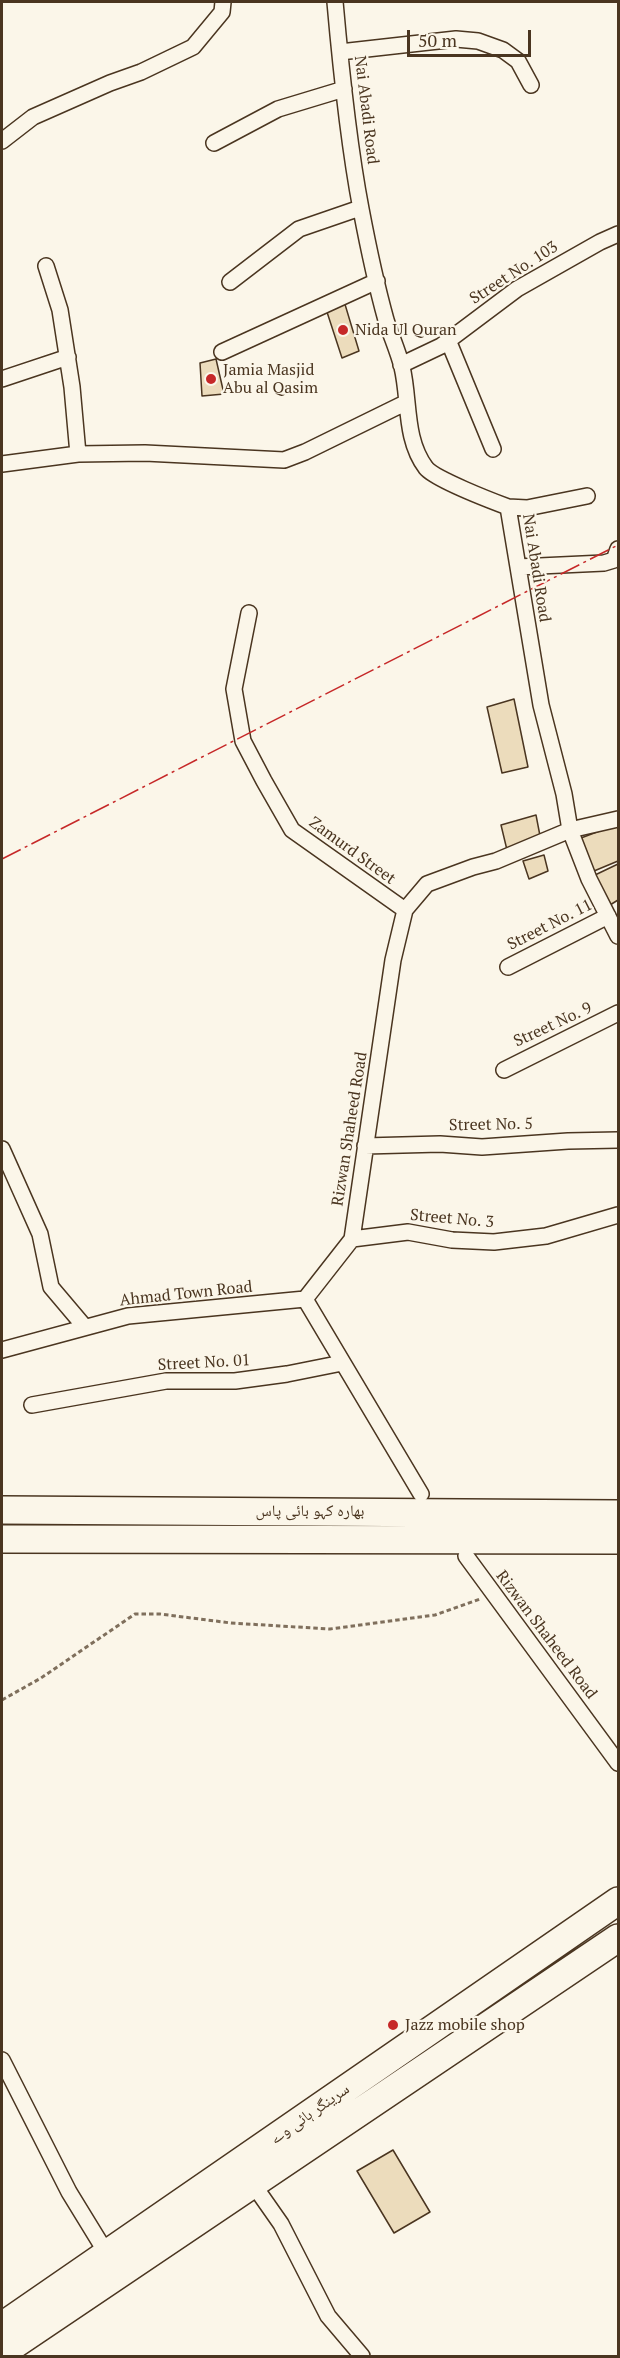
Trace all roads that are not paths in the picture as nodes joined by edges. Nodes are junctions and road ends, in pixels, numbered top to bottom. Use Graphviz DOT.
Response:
graph roads {
  1 [pos="223,2"];
  2 [pos="335,2"];
  3 [pos="340,52"];
  4 [pos="531,85"];
  5 [pos="344,89"];
  6 [pos="2,141"];
  7 [pos="214,143"];
  8 [pos="360,208"];
  9 [pos="618,234"];
  10 [pos="46,266"];
  11 [pos="377,281"];
  12 [pos="230,282"];
  13 [pos="448,340"];
  14 [pos="222,352"];
  15 [pos="68,357"];
  16 [pos="401,365"];
  17 [pos="2,379"];
  18 [pos="405,403"];
  19 [pos="493,449"];
  20 [pos="78,454"];
  21 [pos="2,464"];
  22 [pos="587,496"];
  23 [pos="508,507"];
  24 [pos="618,549"];
  25 [pos="518,567"];
  26 [pos="249,613"];
  27 [pos="618,819"];
  28 [pos="570,830"];
  29 [pos="405,910"];
  30 [pos="608,916"];
  31 [pos="618,936"];
  32 [pos="508,967"];
  33 [pos="618,1013"];
  34 [pos="504,1070"];
  35 [pos="618,1140"];
  36 [pos="365,1146"];
  37 [pos="2,1149"];
  38 [pos="618,1215"];
  39 [pos="352,1239"];
  40 [pos="305,1299"];
  41 [pos="84,1326"];
  42 [pos="2,1350"];
  43 [pos="342,1363"];
  44 [pos="32,1405"];
  45 [pos="421,1494"];
  46 [pos="2,1510"];
  47 [pos="618,1514"];
  48 [pos="2,1539"];
  49 [pos="618,1540"];
  50 [pos="466,1556"];
  51 [pos="618,1763"];
  52 [pos="618,1901"];
  53 [pos="613,1945"];
  54 [pos="2,2060"];
  55 [pos="253,2184"];
  56 [pos="107,2254"];
  57 [pos="4,2317"];
  58 [pos="2,2353"];
  59 [pos="363,2356"];
  1 -- 6 [label="street"];
  2 -- 3 [label="street, Nai Abadi Road"];
  3 -- 4 [label="street"];
  3 -- 5 [label="street, Nai Abadi Road"];
  5 -- 7 [label="street"];
  5 -- 8 [label="street, Nai Abadi Road"];
  8 -- 11 [label="street, Nai Abadi Road"];
  8 -- 12 [label="street"];
  9 -- 13 [label="street, Street No. 103"];
  10 -- 15 [label="street"];
  11 -- 14 [label="street"];
  11 -- 16 [label="street, Nai Abadi Road"];
  13 -- 16 [label="street, Street No. 103"];
  13 -- 19 [label="street"];
  15 -- 17 [label="street"];
  15 -- 20 [label="street"];
  16 -- 18 [label="street, Nai Abadi Road"];
  18 -- 20 [label="street"];
  18 -- 23 [label="street, Nai Abadi Road"];
  20 -- 21 [label="street"];
  22 -- 23 [label="street"];
  23 -- 25 [label="street, Nai Abadi Road"];
  24 -- 25 [label="street"];
  25 -- 28 [label="street, Nai Abadi Road"];
  26 -- 29 [label="street, Zamurd Street"];
  27 -- 28 [label="street, Rizwan Shaheed Road"];
  28 -- 29 [label="street, Rizwan Shaheed Road"];
  28 -- 30 [label="street, Nai Abadi Road"];
  29 -- 36 [label="street, Rizwan Shaheed Road"];
  30 -- 31 [label="street, Nai Abadi Road"];
  30 -- 32 [label="street, Street No. 11"];
  33 -- 34 [label="street, Street No. 9"];
  35 -- 36 [label="street, Street No. 5"];
  36 -- 39 [label="street, Rizwan Shaheed Road"];
  37 -- 41 [label="street"];
  38 -- 39 [label="street, Street No. 3"];
  39 -- 40 [label="street"];
  40 -- 41 [label="street, Ahmad Town Road"];
  40 -- 43 [label="street"];
  41 -- 42 [label="street, Ahmad Town Road"];
  43 -- 44 [label="street, Street No. 01"];
  43 -- 45 [label="street"];
  46 -- 47 [label="highway, بھارہ کہو بائی پاس"];
  48 -- 49 [label="highway, بھارہ کہو بائی پاس"];
  50 -- 51 [label="street, Rizwan Shaheed Road"];
  52 -- 56 [label="highway, سرینگر ہائی وے"];
  53 -- 55 [label="highway, سرینگر ہائی وے"];
  54 -- 56 [label="street"];
  55 -- 58 [label="highway, سرینگر ہائی وے"];
  55 -- 59 [label="street"];
  56 -- 57 [label="highway, سرینگر ہائی وے"];
}
